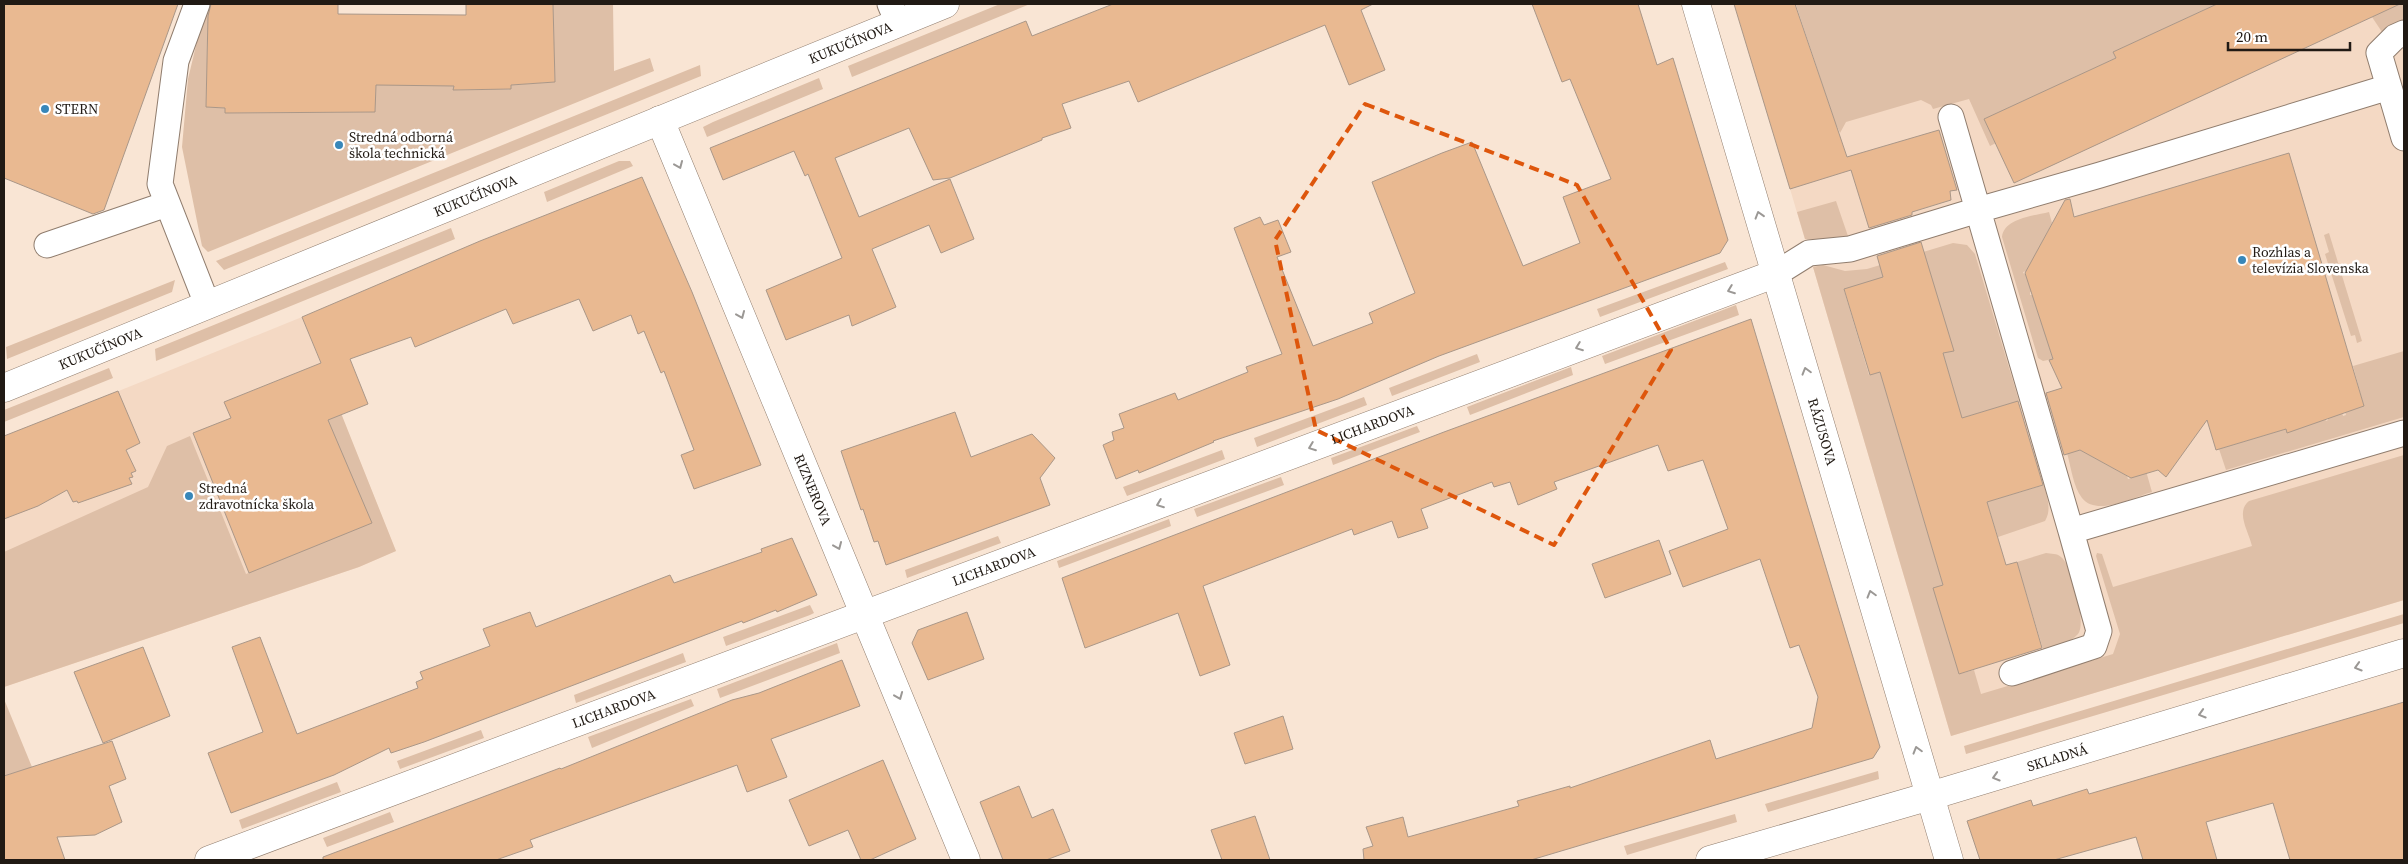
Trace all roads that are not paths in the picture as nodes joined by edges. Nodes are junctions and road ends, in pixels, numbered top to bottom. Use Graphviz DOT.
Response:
graph roads {
  1 [pos="198,4"];
  2 [pos="945,4"];
  3 [pos="1696,4"];
  4 [pos="894,14"];
  5 [pos="2404,33"];
  6 [pos="2389,86"];
  7 [pos="1951,117"];
  8 [pos="660,120"];
  9 [pos="2404,138"];
  10 [pos="167,204"];
  11 [pos="1978,210"];
  12 [pos="47,245"];
  13 [pos="1777,273"];
  14 [pos="207,304"];
  15 [pos="4,388"];
  16 [pos="2404,433"];
  17 [pos="2071,531"];
  18 [pos="866,614"];
  19 [pos="2404,653"];
  20 [pos="2012,673"];
  21 [pos="1930,796"];
  22 [pos="209,860"];
  23 [pos="966,860"];
  24 [pos="1710,860"];
  25 [pos="1949,860"];
  1 -- 10 [label="lane"];
  2 -- 4 [label="street, KUKUČÍNOVA"];
  13 -- 3 [label="street, RÁZUSOVA, one-way"];
  4 -- 8 [label="street, KUKUČÍNOVA"];
  5 -- 6 [label="lane"];
  6 -- 9 [label="lane"];
  6 -- 11 [label="lane"];
  7 -- 11 [label="lane"];
  8 -- 14 [label="street, KUKUČÍNOVA"];
  8 -- 18 [label="street, RIZNEROVA, one-way"];
  10 -- 12 [label="lane"];
  10 -- 14 [label="lane"];
  11 -- 13 [label="lane"];
  11 -- 17 [label="lane"];
  13 -- 18 [label="street, LICHARDOVA, one-way"];
  21 -- 13 [label="street, RÁZUSOVA, one-way"];
  14 -- 15 [label="street, KUKUČÍNOVA"];
  16 -- 17 [label="lane"];
  17 -- 20 [label="lane"];
  18 -- 22 [label="street, LICHARDOVA"];
  18 -- 23 [label="street, RIZNEROVA, one-way"];
  19 -- 21 [label="street, SKLADNÁ, one-way"];
  21 -- 24 [label="street, SKLADNÁ"];
  21 -- 25 [label="street, RÁZUSOVA"];
}
